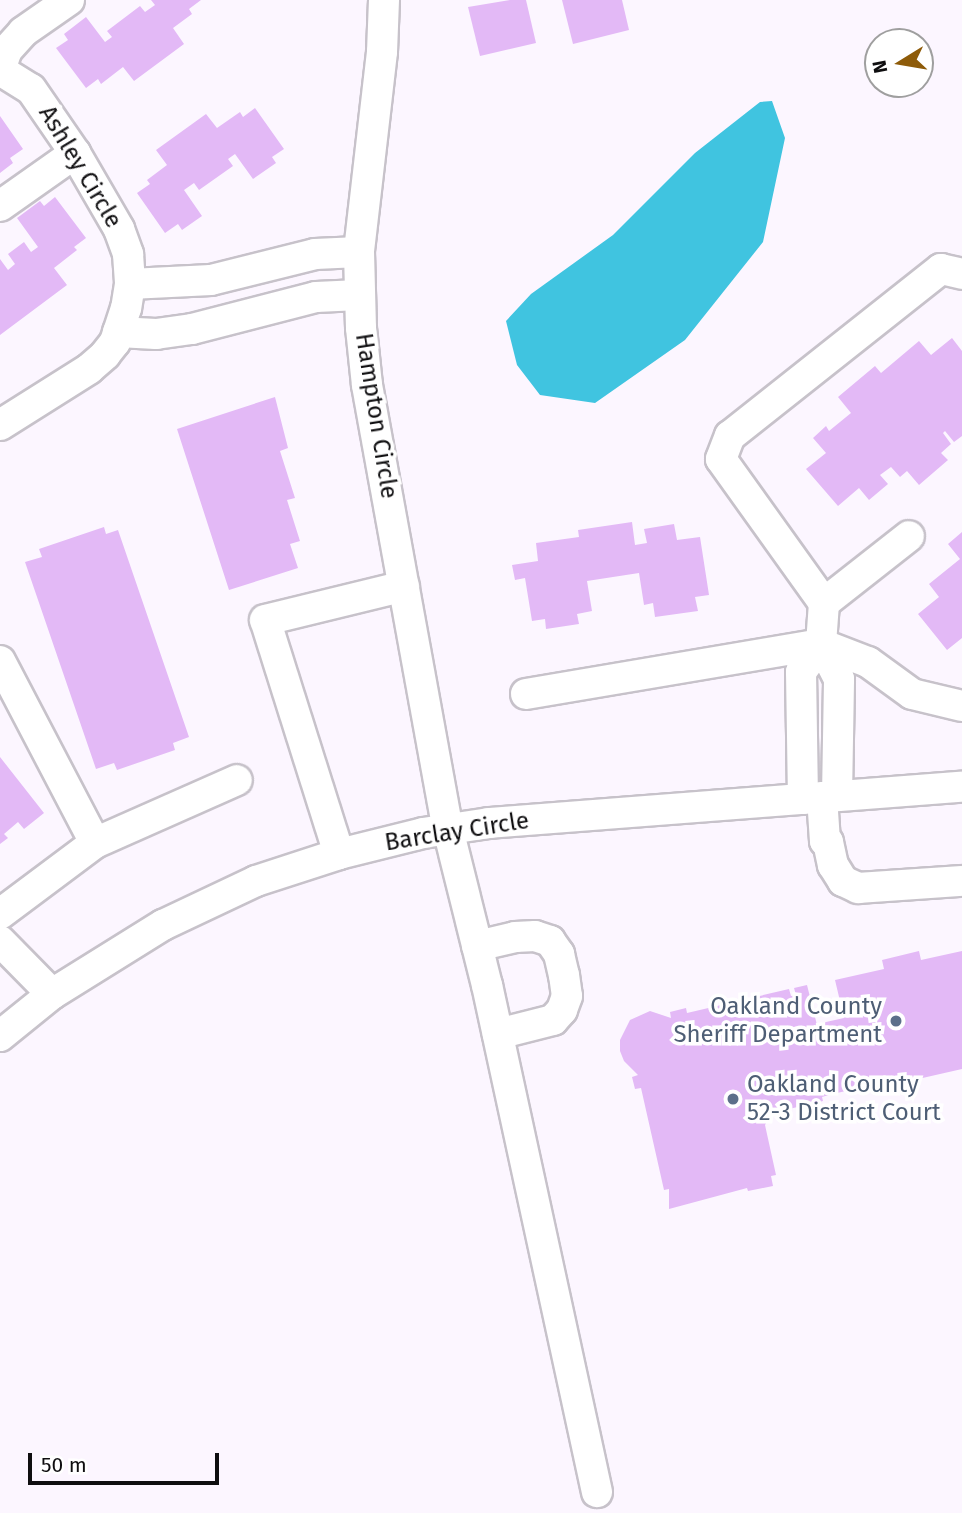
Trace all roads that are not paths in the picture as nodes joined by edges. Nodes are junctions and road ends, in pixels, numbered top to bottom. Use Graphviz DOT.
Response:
graph roads {
  1 [pos="69,0"];
  2 [pos="384,0"];
  3 [pos="0,70"];
  4 [pos="75,153"];
  5 [pos="0,206"];
  6 [pos="359,252"];
  7 [pos="259,267"];
  8 [pos="962,274"];
  9 [pos="130,284"];
  10 [pos="359,295"];
  11 [pos="269,309"];
  12 [pos="118,332"];
  13 [pos="0,425"];
  14 [pos="909,536"];
  15 [pos="404,586"];
  16 [pos="824,603"];
  17 [pos="821,644"];
  18 [pos="0,661"];
  19 [pos="526,694"];
  20 [pos="962,706"];
  21 [pos="237,779"];
  22 [pos="962,787"];
  23 [pos="821,797"];
  24 [pos="448,829"];
  25 [pos="96,843"];
  26 [pos="339,854"];
  27 [pos="962,881"];
  28 [pos="0,914"];
  29 [pos="0,941"];
  30 [pos="477,946"];
  31 [pos="52,994"];
  32 [pos="498,1034"];
  33 [pos="0,1036"];
  34 [pos="597,1492"];
  1 -- 3 [label="street"];
  2 -- 6 [label="street, Hampton Circle"];
  3 -- 4 [label="street, Ashley Circle"];
  4 -- 5 [label="street"];
  4 -- 9 [label="street, Ashley Circle"];
  6 -- 7 [label="street"];
  6 -- 10 [label="street, Hampton Circle"];
  7 -- 9 [label="street"];
  7 -- 11 [label="street"];
  8 -- 16 [label="street"];
  9 -- 12 [label="street, Ashley Circle"];
  10 -- 11 [label="street"];
  10 -- 15 [label="street, Hampton Circle"];
  11 -- 12 [label="street"];
  12 -- 13 [label="street, Ashley Circle"];
  14 -- 16 [label="street"];
  15 -- 24 [label="street, Hampton Circle"];
  15 -- 26 [label="street"];
  16 -- 17 [label="street"];
  17 -- 19 [label="street"];
  17 -- 20 [label="street"];
  17 -- 23 [label="street"];
  18 -- 25 [label="street"];
  21 -- 25 [label="street"];
  22 -- 23 [label="street, Barclay Circle"];
  23 -- 24 [label="street, Barclay Circle"];
  23 -- 27 [label="street"];
  24 -- 26 [label="street, Barclay Circle"];
  24 -- 30 [label="street, Hampton Circle"];
  25 -- 28 [label="street"];
  26 -- 31 [label="street, Barclay Circle"];
  29 -- 31 [label="street"];
  30 -- 32 [label="street, Hampton Circle"];
  30 -- 32 [label="street"];
  31 -- 33 [label="street, Barclay Circle"];
  32 -- 34 [label="street, Hampton Circle"];
}
